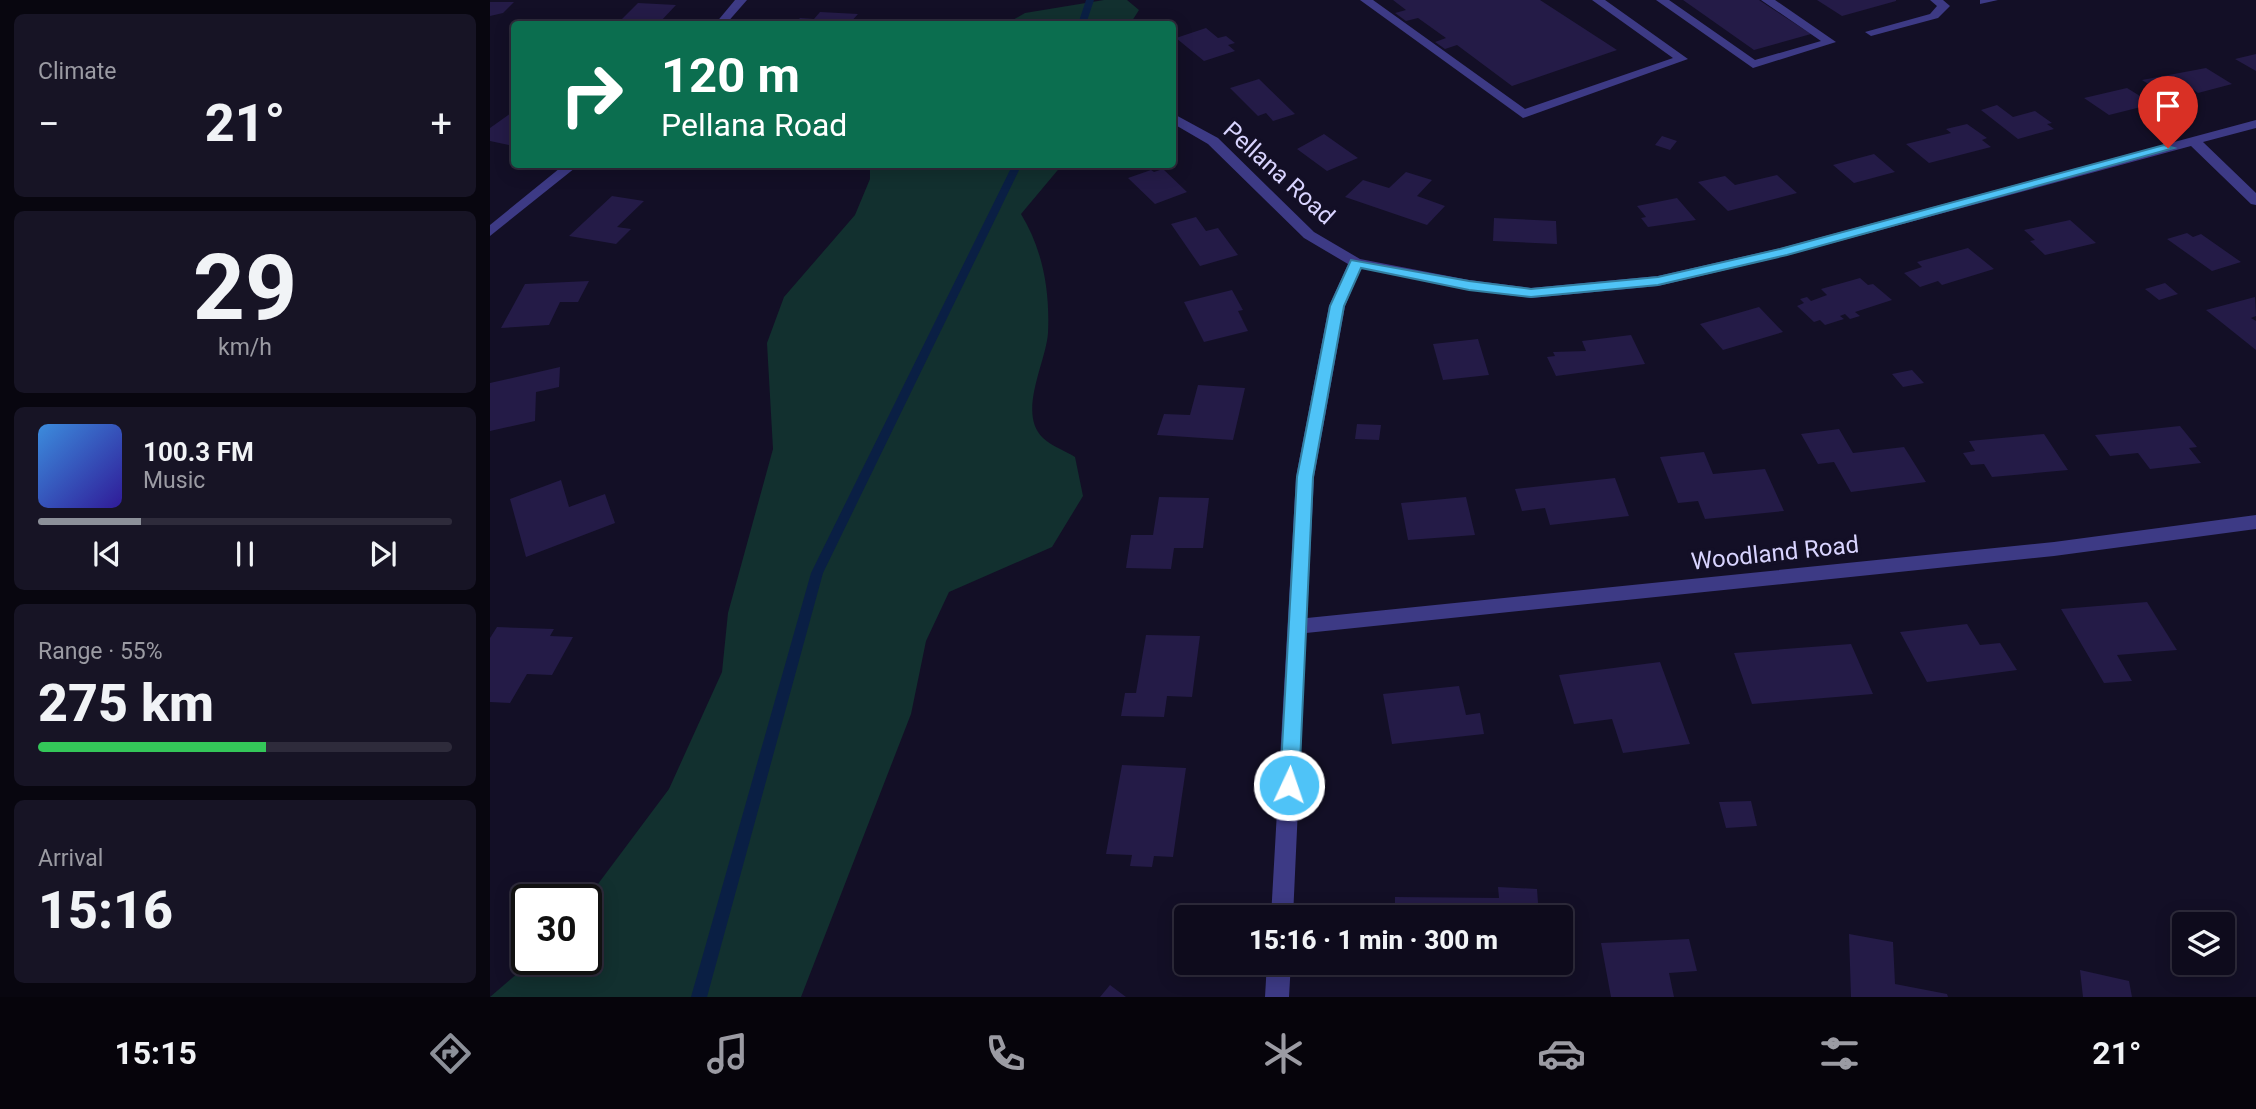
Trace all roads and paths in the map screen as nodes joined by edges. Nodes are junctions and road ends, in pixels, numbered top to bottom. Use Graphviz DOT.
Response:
graph roads {
  1 [pos="741,0"];
  2 [pos="1366,0"];
  3 [pos="1598,0"];
  4 [pos="1662,0"];
  5 [pos="1767,0"];
  6 [pos="1936,0"];
  7 [pos="723,21"];
  8 [pos="1871,33"];
  9 [pos="1176,119"];
  10 [pos="2256,124"];
  11 [pos="2194,141"];
  12 [pos="568,168"];
  13 [pos="2256,201"];
  14 [pos="490,232"];
  15 [pos="1356,263"];
  16 [pos="2256,522"];
  17 [pos="1298,625"];
  18 [pos="1283,905"];
  19 [pos="1278,975"];
  20 [pos="1277,997"];
  1 -- 7 [label="street"];
  2 -- 3 [label="street"];
  4 -- 5 [label="street"];
  6 -- 8 [label="street"];
  9 -- 15 [label="street, Pellana Road"];
  10 -- 11 [label="street, Pellana Road"];
  11 -- 13 [label="street"];
  11 -- 15 [label="street, Pellana Road"];
  12 -- 14 [label="street"];
  15 -- 17 [label="street"];
  16 -- 17 [label="street, Woodland Road"];
  17 -- 18 [label="street"];
  19 -- 20 [label="street"];
}
